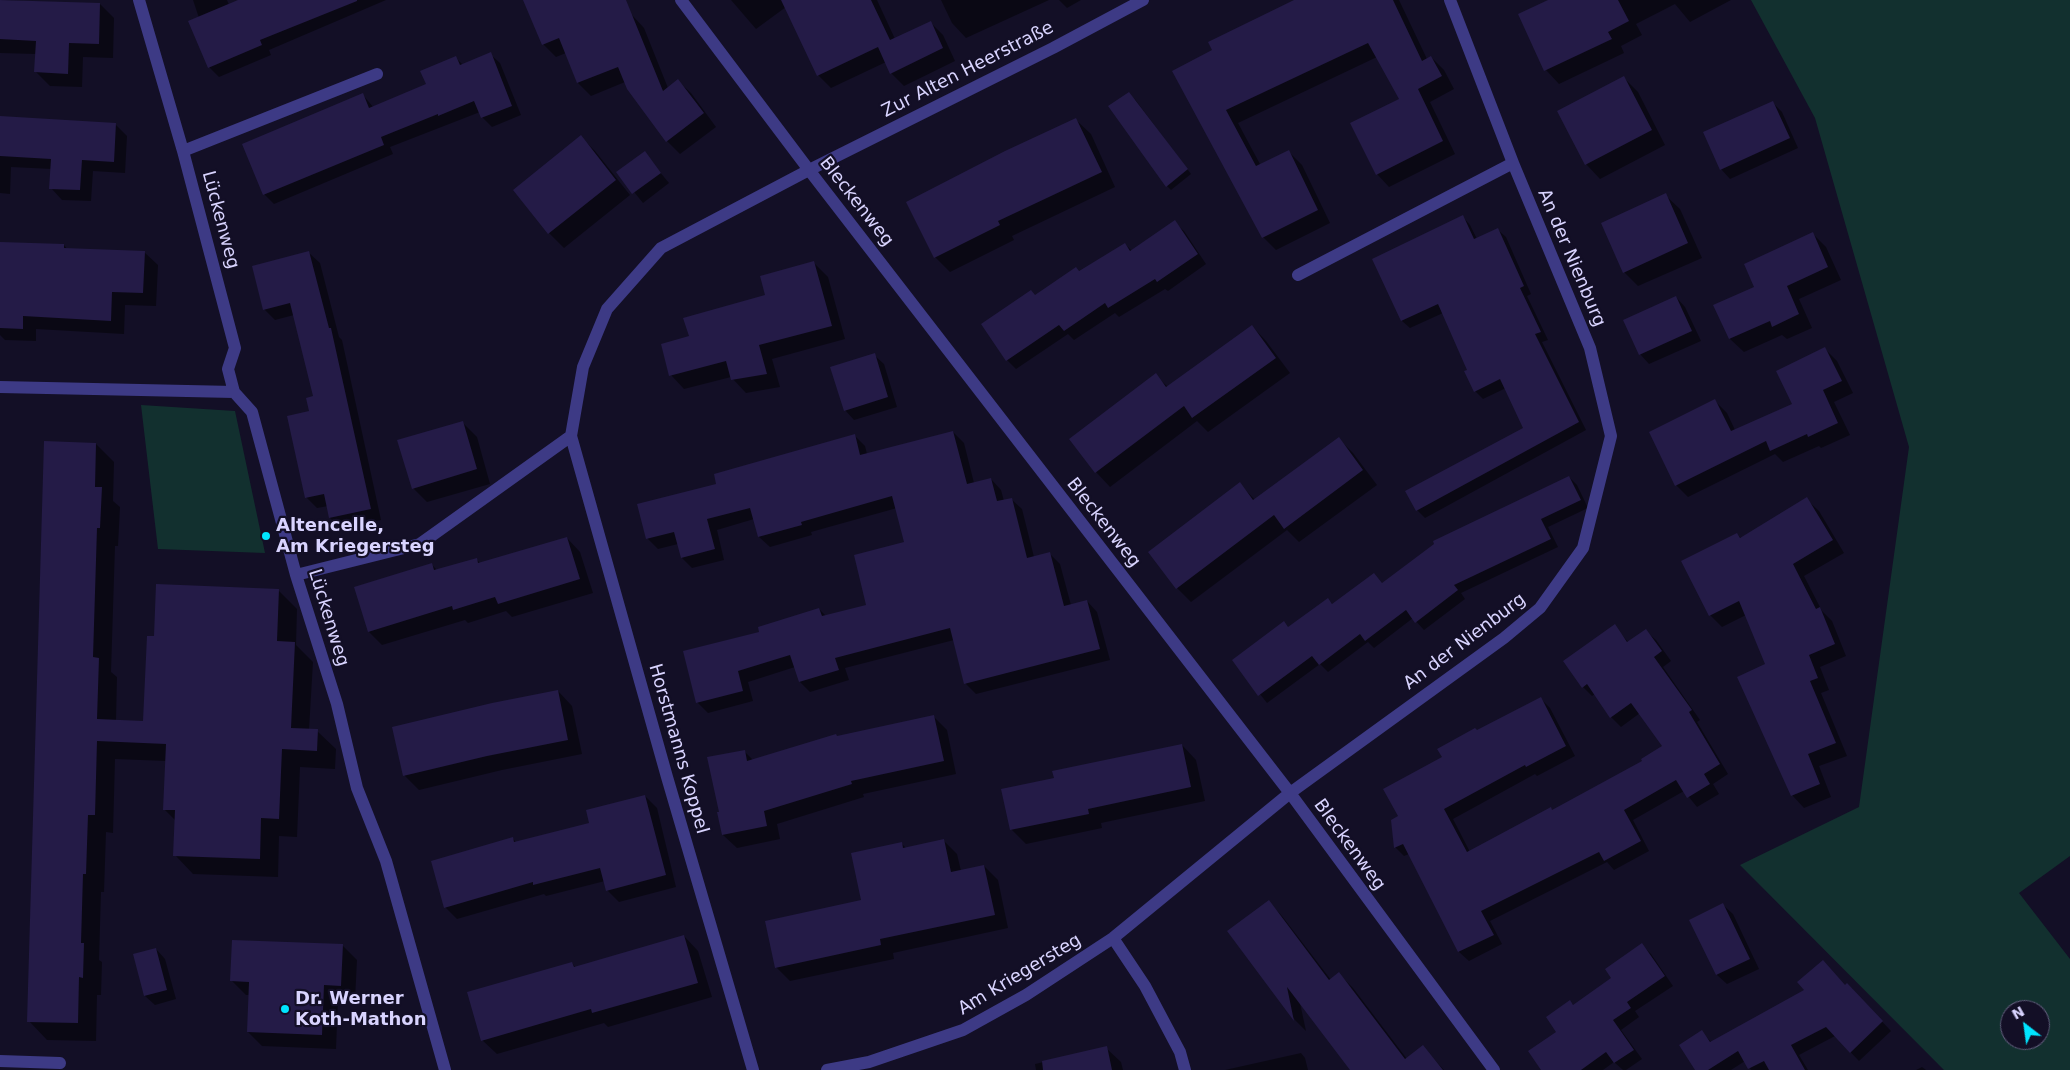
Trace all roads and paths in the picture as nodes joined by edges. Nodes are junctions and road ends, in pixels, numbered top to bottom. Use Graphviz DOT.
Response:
graph roads {
  1 [pos="139,0"];
  2 [pos="681,0"];
  3 [pos="1143,0"];
  4 [pos="1450,0"];
  5 [pos="377,74"];
  6 [pos="183,151"];
  7 [pos="1513,163"];
  8 [pos="808,170"];
  9 [pos="1298,275"];
  10 [pos="0,387"];
  11 [pos="234,392"];
  12 [pos="571,436"];
  13 [pos="296,575"];
  14 [pos="1290,793"];
  15 [pos="1113,938"];
  16 [pos="0,1060"];
  17 [pos="60,1063"];
  18 [pos="445,1070"];
  19 [pos="754,1070"];
  20 [pos="827,1070"];
  21 [pos="1185,1070"];
  22 [pos="1494,1070"];
  1 -- 6 [label="street, Lückenweg"];
  2 -- 8 [label="street, Bleckenweg"];
  3 -- 8 [label="street, Zur Alten Heerstraße"];
  4 -- 7 [label="street, An der Nienburg"];
  5 -- 6 [label="street"];
  6 -- 11 [label="street, Lückenweg"];
  7 -- 9 [label="street"];
  7 -- 14 [label="street, An der Nienburg"];
  8 -- 12 [label="street, Horstmanns Koppel"];
  8 -- 14 [label="street, Bleckenweg"];
  10 -- 11 [label="street"];
  11 -- 13 [label="street, Lückenweg"];
  12 -- 13 [label="street"];
  12 -- 19 [label="street, Horstmanns Koppel"];
  13 -- 18 [label="street, Lückenweg"];
  14 -- 15 [label="street, Am Kriegersteg"];
  14 -- 22 [label="street, Bleckenweg"];
  15 -- 20 [label="street, Am Kriegersteg"];
  15 -- 21 [label="street"];
  16 -- 17 [label="street"];
}
